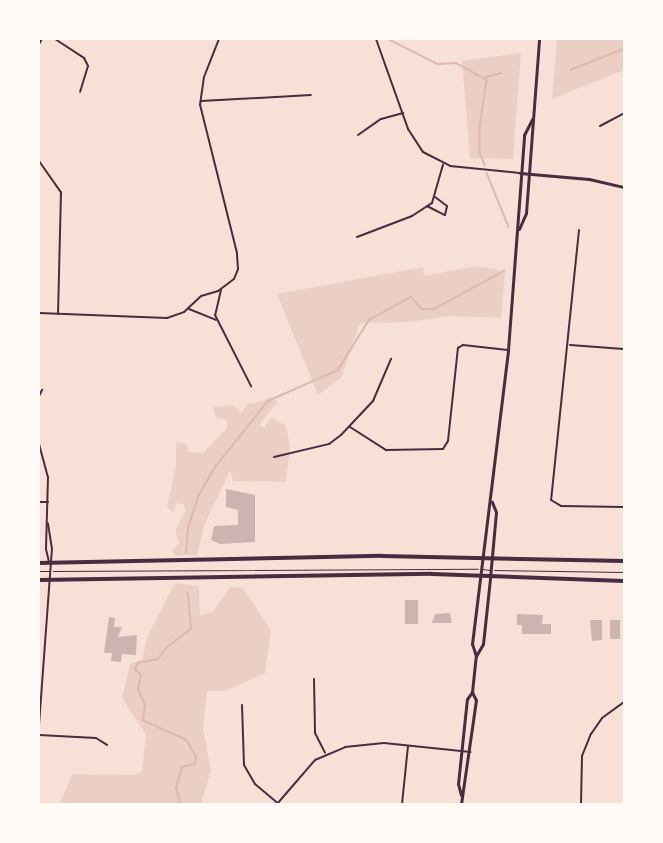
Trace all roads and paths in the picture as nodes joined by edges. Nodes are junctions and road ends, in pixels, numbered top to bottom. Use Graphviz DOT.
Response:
graph roads {
  1 [pos="42,39"];
  2 [pos="55,39"];
  3 [pos="219,39"];
  4 [pos="376,39"];
  5 [pos="539,39"];
  6 [pos="39,44"];
  7 [pos="80,92"];
  8 [pos="310,95"];
  9 [pos="201,101"];
  10 [pos="403,113"];
  11 [pos="624,113"];
  12 [pos="532,119"];
  13 [pos="600,126"];
  14 [pos="358,135"];
  15 [pos="39,161"];
  16 [pos="443,165"];
  17 [pos="520,172"];
  18 [pos="530,173"];
  19 [pos="624,187"];
  20 [pos="435,197"];
  21 [pos="427,206"];
  22 [pos="579,230"];
  23 [pos="518,231"];
  24 [pos="357,237"];
  25 [pos="221,289"];
  26 [pos="189,308"];
  27 [pos="39,313"];
  28 [pos="58,314"];
  29 [pos="218,322"];
  30 [pos="570,345"];
  31 [pos="624,349"];
  32 [pos="508,351"];
  33 [pos="391,359"];
  34 [pos="250,386"];
  35 [pos="42,390"];
  36 [pos="39,396"];
  37 [pos="351,427"];
  38 [pos="39,444"];
  39 [pos="274,457"];
  40 [pos="39,502"];
  41 [pos="48,502"];
  42 [pos="491,502"];
  43 [pos="624,507"];
  44 [pos="48,523"];
  45 [pos="481,558"];
  46 [pos="491,558"];
  47 [pos="624,561"];
  48 [pos="39,562"];
  49 [pos="49,562"];
  50 [pos="480,569"];
  51 [pos="490,570"];
  52 [pos="39,571"];
  53 [pos="48,571"];
  54 [pos="624,572"];
  55 [pos="479,578"];
  56 [pos="490,578"];
  57 [pos="39,580"];
  58 [pos="48,580"];
  59 [pos="624,581"];
  60 [pos="39,629"];
  61 [pos="45,630"];
  62 [pos="476,656"];
  63 [pos="314,679"];
  64 [pos="472,692"];
  65 [pos="624,702"];
  66 [pos="242,705"];
  67 [pos="39,725"];
  68 [pos="39,735"];
  69 [pos="107,745"];
  70 [pos="408,746"];
  71 [pos="462,751"];
  72 [pos="471,752"];
  73 [pos="325,753"];
  74 [pos="462,796"];
  75 [pos="278,804"];
  76 [pos="402,804"];
  77 [pos="461,804"];
  78 [pos="581,804"];
  1 -- 6 [label="street"];
  2 -- 7 [label="street"];
  3 -- 9 [label="street"];
  4 -- 10 [label="street"];
  5 -- 12 [label="main road"];
  8 -- 9 [label="street"];
  9 -- 25 [label="street"];
  10 -- 14 [label="street"];
  10 -- 16 [label="street"];
  11 -- 13 [label="street"];
  12 -- 17 [label="main road"];
  12 -- 18 [label="main road"];
  15 -- 28 [label="street"];
  16 -- 17 [label="street"];
  16 -- 20 [label="street"];
  17 -- 18 [label="main road"];
  17 -- 23 [label="main road"];
  18 -- 19 [label="main road"];
  18 -- 23 [label="main road"];
  20 -- 21 [label="street"];
  20 -- 21 [label="street"];
  21 -- 24 [label="street"];
  22 -- 30 [label="street"];
  23 -- 32 [label="main road"];
  25 -- 26 [label="street"];
  25 -- 29 [label="street"];
  26 -- 28 [label="street"];
  26 -- 29 [label="street"];
  27 -- 28 [label="street"];
  29 -- 34 [label="street"];
  30 -- 31 [label="street"];
  30 -- 43 [label="street"];
  32 -- 37 [label="street"];
  32 -- 42 [label="main road"];
  33 -- 37 [label="street"];
  35 -- 36 [label="street"];
  37 -- 39 [label="street"];
  38 -- 41 [label="street"];
  40 -- 41 [label="street"];
  41 -- 44 [label="street"];
  42 -- 45 [label="main road"];
  42 -- 46 [label="main road"];
  44 -- 49 [label="street"];
  44 -- 49 [label="street"];
  45 -- 46 [label="main road"];
  45 -- 49 [label="main road"];
  45 -- 50 [label="main road"];
  46 -- 47 [label="main road"];
  46 -- 51 [label="main road"];
  48 -- 49 [label="main road"];
  49 -- 53 [label="street"];
  50 -- 51 [label="lane"];
  50 -- 53 [label="lane"];
  50 -- 55 [label="main road"];
  51 -- 54 [label="lane"];
  51 -- 56 [label="main road"];
  52 -- 53 [label="lane"];
  53 -- 58 [label="street"];
  55 -- 56 [label="main road"];
  55 -- 58 [label="main road"];
  55 -- 62 [label="main road"];
  56 -- 59 [label="main road"];
  56 -- 62 [label="main road"];
  57 -- 58 [label="main road"];
  58 -- 61 [label="street"];
  60 -- 61 [label="street"];
  61 -- 67 [label="street"];
  62 -- 64 [label="main road"];
  63 -- 73 [label="street"];
  64 -- 71 [label="main road"];
  64 -- 72 [label="main road"];
  65 -- 78 [label="street"];
  66 -- 75 [label="street"];
  68 -- 69 [label="street"];
  70 -- 71 [label="street"];
  70 -- 73 [label="street"];
  70 -- 76 [label="street"];
  71 -- 72 [label="street"];
  71 -- 74 [label="main road"];
  72 -- 74 [label="main road"];
  73 -- 75 [label="street"];
  74 -- 77 [label="main road"];
}
